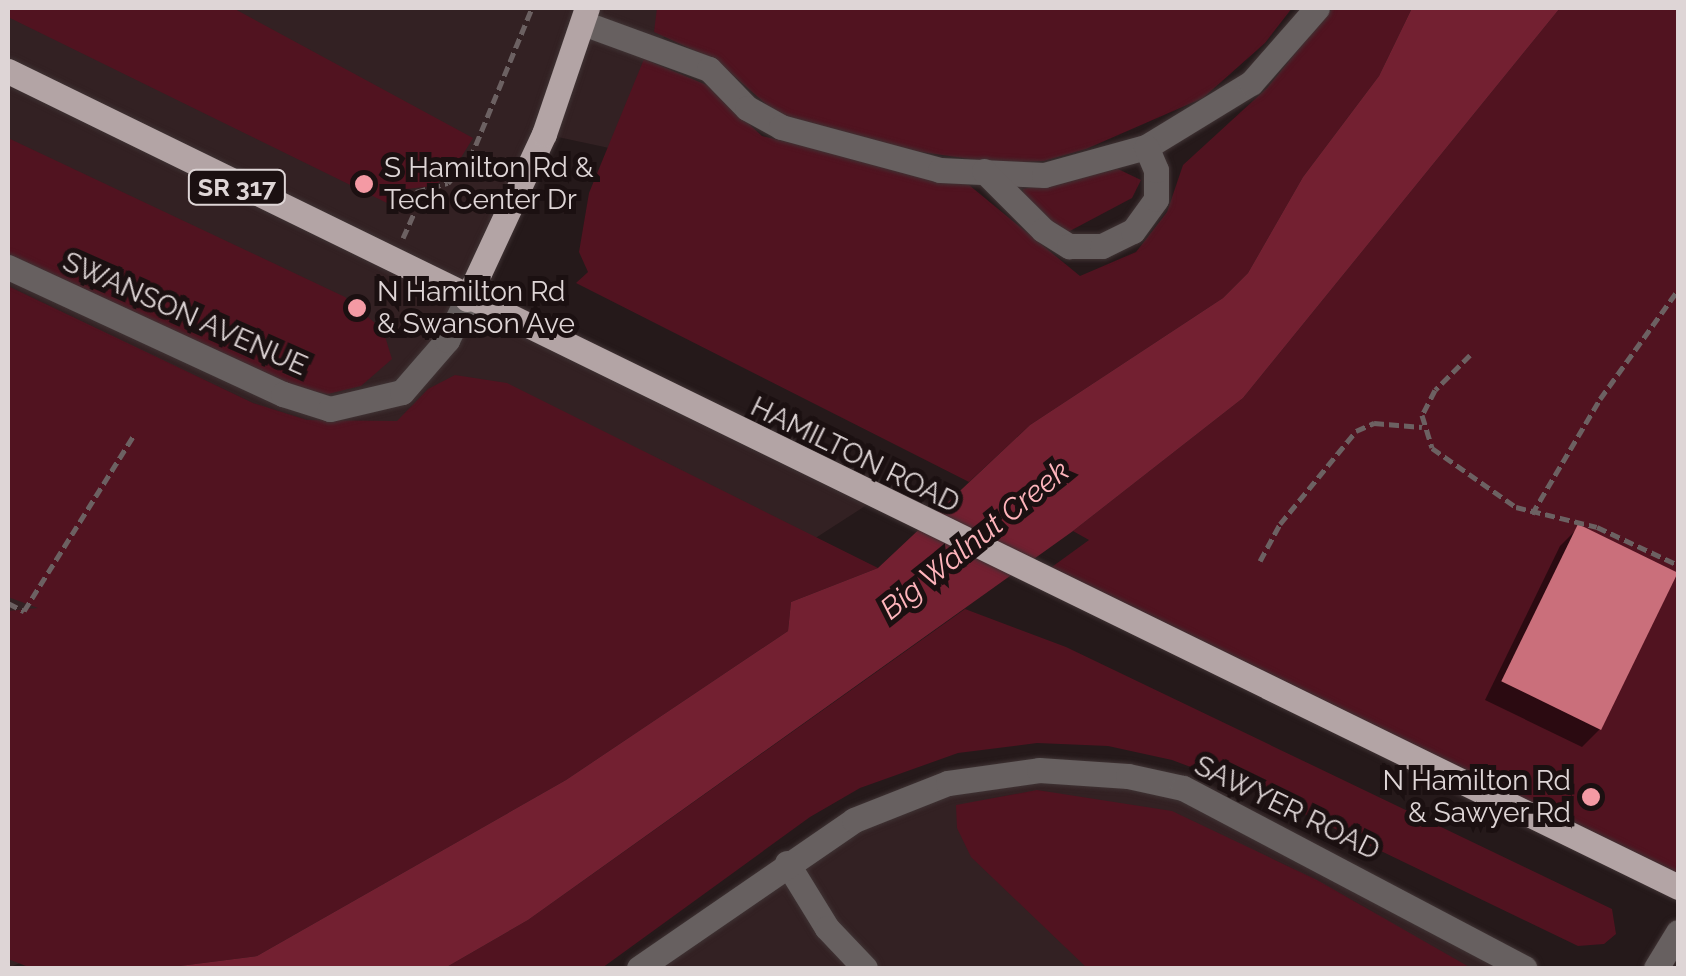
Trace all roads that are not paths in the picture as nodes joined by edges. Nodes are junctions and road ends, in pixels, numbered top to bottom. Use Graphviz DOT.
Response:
graph roads {
  1 [pos="1317,8"];
  2 [pos="585,15"];
  3 [pos="8,71"];
  4 [pos="1146,147"];
  5 [pos="984,172"];
  6 [pos="8,268"];
  7 [pos="468,300"];
  8 [pos="787,863"];
  9 [pos="1678,887"];
  10 [pos="1678,932"];
  11 [pos="638,968"];
  12 [pos="865,968"];
  13 [pos="1524,968"];
  14 [pos="1656,968"];
  1 -- 4 [label="street"];
  2 -- 5 [label="street"];
  2 -- 7 [label="main road"];
  3 -- 7 [label="main road, HAMILTON ROAD / SR 317"];
  4 -- 5 [label="street"];
  4 -- 5 [label="street"];
  6 -- 7 [label="street, SWANSON AVENUE"];
  7 -- 9 [label="main road, HAMILTON ROAD / SR 317"];
  8 -- 11 [label="street, SAWYER ROAD"];
  8 -- 12 [label="street"];
  8 -- 13 [label="street, SAWYER ROAD"];
  10 -- 14 [label="street"];
}
